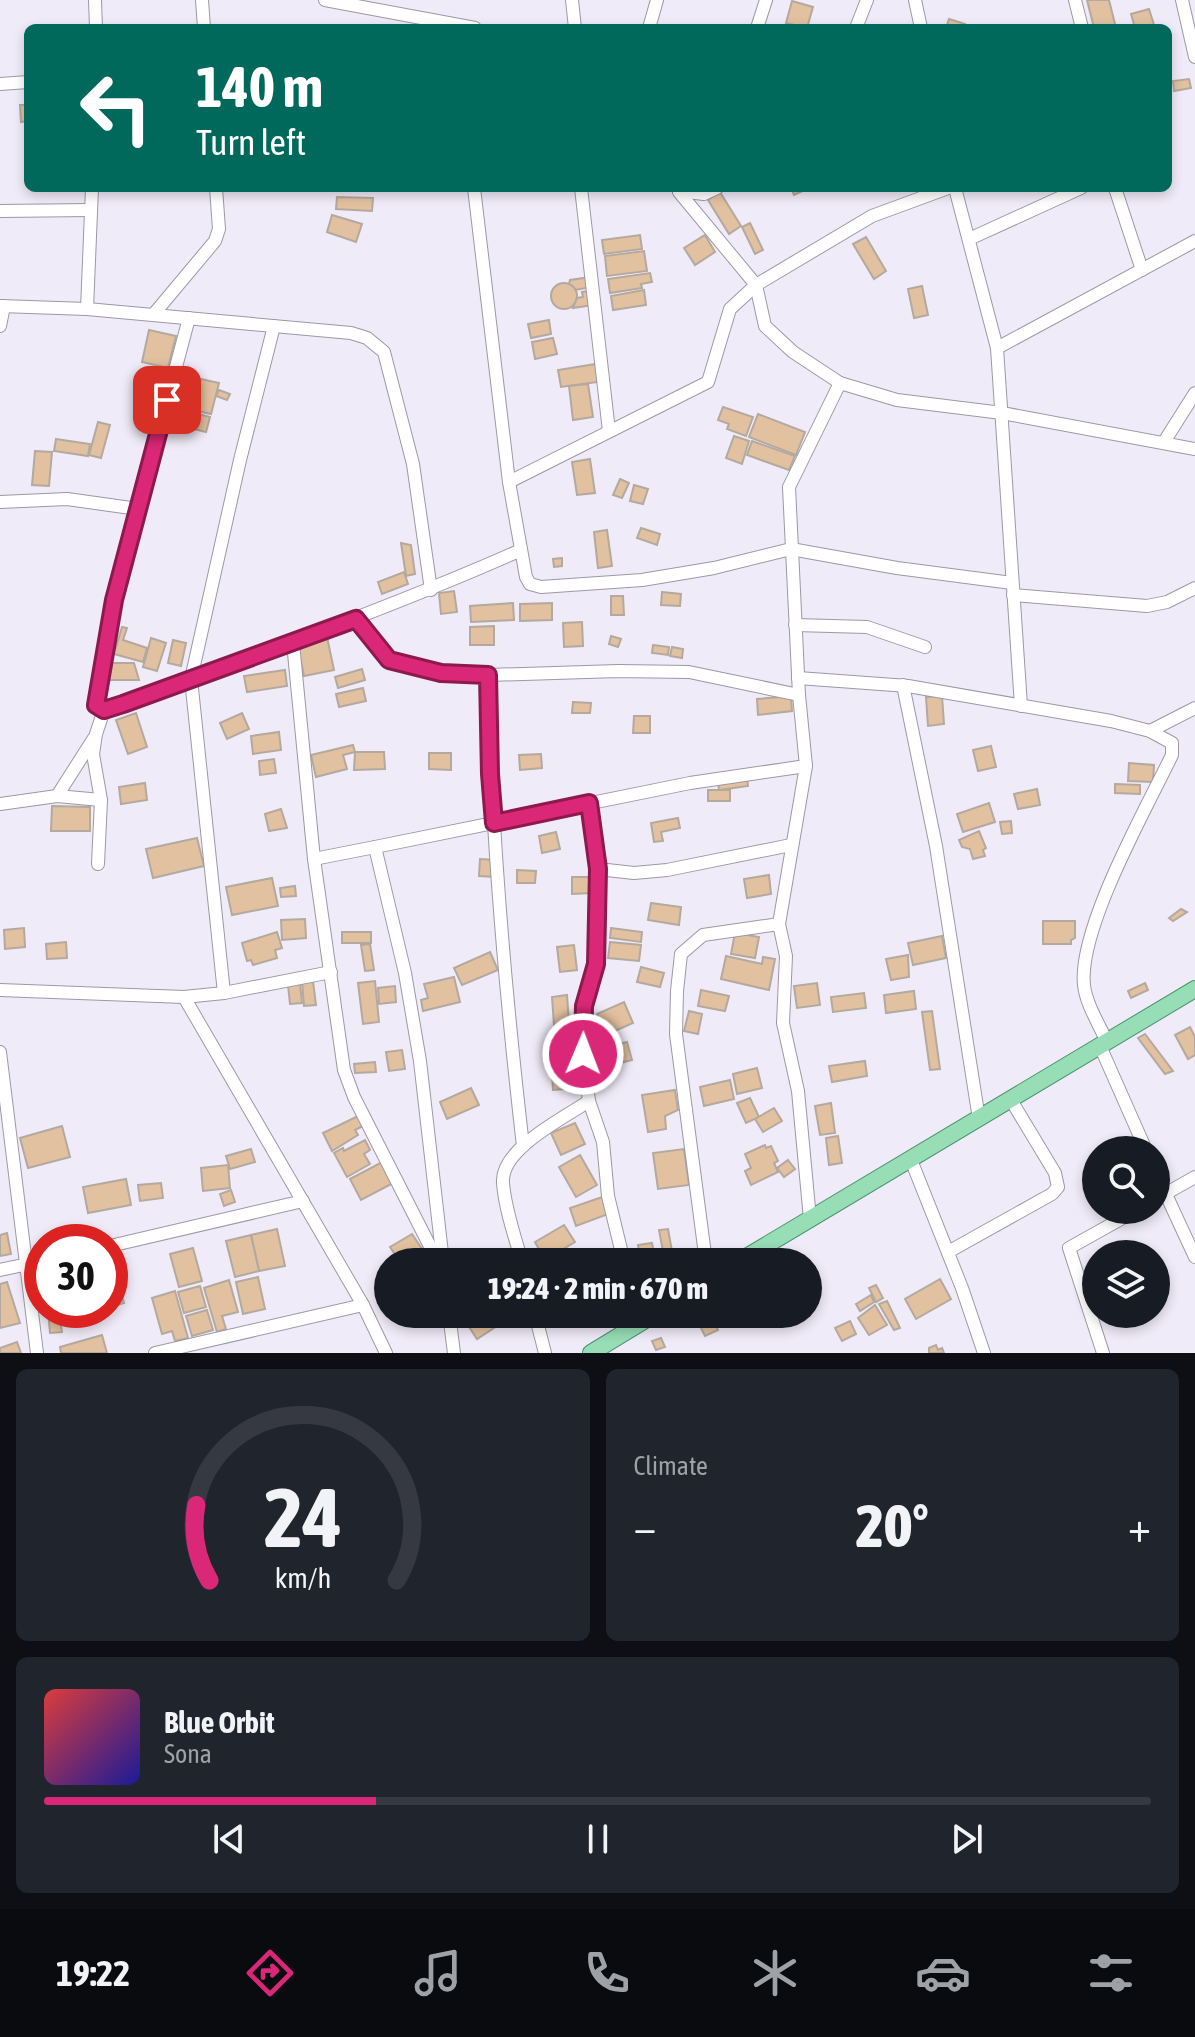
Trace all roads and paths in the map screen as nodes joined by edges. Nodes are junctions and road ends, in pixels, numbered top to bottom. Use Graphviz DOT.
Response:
graph roads {
  1 [pos="95,0"];
  2 [pos="202,0"];
  3 [pos="325,0"];
  4 [pos="572,0"];
  5 [pos="657,0"];
  6 [pos="766,0"];
  7 [pos="867,0"];
  8 [pos="915,0"];
  9 [pos="1075,0"];
  10 [pos="1182,0"];
  11 [pos="96,24"];
  12 [pos="204,24"];
  13 [pos="446,24"];
  14 [pos="575,24"];
  15 [pos="650,24"];
  16 [pos="758,24"];
  17 [pos="858,24"];
  18 [pos="920,24"];
  19 [pos="1081,24"];
  20 [pos="1195,57"];
  21 [pos="24,82"];
  22 [pos="0,84"];
  23 [pos="92,192"];
  24 [pos="216,192"];
  25 [pos="474,192"];
  26 [pos="581,192"];
  27 [pos="680,192"];
  28 [pos="937,192"];
  29 [pos="956,192"];
  30 [pos="1072,192"];
  31 [pos="1116,192"];
  32 [pos="91,210"];
  33 [pos="0,211"];
  34 [pos="969,239"];
  35 [pos="1195,241"];
  36 [pos="1142,270"];
  37 [pos="756,285"];
  38 [pos="2,306"];
  39 [pos="87,309"];
  40 [pos="153,315"];
  41 [pos="189,318"];
  42 [pos="0,326"];
  43 [pos="274,326"];
  44 [pos="997,348"];
  45 [pos="840,383"];
  46 [pos="1195,393"];
  47 [pos="1002,413"];
  48 [pos="609,431"];
  49 [pos="1164,442"];
  50 [pos="1195,449"];
  51 [pos="509,482"];
  52 [pos="0,502"];
  53 [pos="138,509"];
  54 [pos="791,549"];
  55 [pos="521,550"];
  56 [pos="1195,588"];
  57 [pos="1013,589"];
  58 [pos="431,590"];
  59 [pos="356,619"];
  60 [pos="795,625"];
  61 [pos="293,643"];
  62 [pos="925,647"];
  63 [pos="488,675"];
  64 [pos="798,678"];
  65 [pos="191,679"];
  66 [pos="903,685"];
  67 [pos="799,695"];
  68 [pos="1021,706"];
  69 [pos="1195,708"];
  70 [pos="104,710"];
  71 [pos="1150,731"];
  72 [pos="96,734"];
  73 [pos="806,766"];
  74 [pos="57,796"];
  75 [pos="101,800"];
  76 [pos="589,803"];
  77 [pos="0,804"];
  78 [pos="494,823"];
  79 [pos="791,845"];
  80 [pos="375,847"];
  81 [pos="314,859"];
  82 [pos="98,864"];
  83 [pos="598,869"];
  84 [pos="779,924"];
  85 [pos="331,972"];
  86 [pos="1195,989"];
  87 [pos="0,990"];
  88 [pos="224,993"];
  89 [pos="184,997"];
  90 [pos="1104,1044"];
  91 [pos="0,1052"];
  92 [pos="1011,1100"];
  93 [pos="589,1101"];
  94 [pos="979,1119"];
  95 [pos="1140,1136"];
  96 [pos="523,1146"];
  97 [pos="911,1160"];
  98 [pos="1195,1177"];
  99 [pos="1170,1191"];
  100 [pos="303,1201"];
  101 [pos="1170,1214"];
  102 [pos="810,1219"];
  103 [pos="1112,1224"];
  104 [pos="128,1242"];
  105 [pos="24,1248"];
  106 [pos="433,1248"];
  107 [pos="439,1248"];
  108 [pos="519,1248"];
  109 [pos="621,1248"];
  110 [pos="704,1248"];
  111 [pos="761,1248"];
  112 [pos="948,1252"];
  113 [pos="1195,1257"];
  114 [pos="24,1264"];
  115 [pos="0,1270"];
  116 [pos="363,1305"];
  117 [pos="34,1328"];
  118 [pos="451,1328"];
  119 [pos="539,1328"];
  120 [pos="626,1328"];
  121 [pos="37,1353"];
  122 [pos="155,1353"];
  123 [pos="386,1353"];
  124 [pos="454,1353"];
  125 [pos="545,1353"];
  126 [pos="591,1353"];
  127 [pos="984,1353"];
  128 [pos="1103,1353"];
  1 -- 11 [label="street"];
  2 -- 12 [label="street"];
  3 -- 13 [label="street"];
  4 -- 14 [label="street"];
  5 -- 15 [label="street"];
  6 -- 16 [label="street"];
  7 -- 17 [label="street"];
  8 -- 18 [label="street"];
  9 -- 19 [label="street"];
  10 -- 20 [label="street"];
  21 -- 22 [label="street"];
  23 -- 32 [label="street"];
  24 -- 40 [label="street"];
  25 -- 51 [label="street"];
  26 -- 48 [label="street"];
  27 -- 37 [label="street"];
  28 -- 37 [label="street"];
  29 -- 34 [label="street"];
  30 -- 34 [label="street"];
  31 -- 36 [label="street"];
  32 -- 33 [label="street"];
  32 -- 39 [label="street"];
  34 -- 44 [label="street"];
  35 -- 36 [label="street"];
  36 -- 44 [label="street"];
  37 -- 45 [label="street"];
  37 -- 48 [label="street"];
  38 -- 39 [label="street"];
  38 -- 42 [label="street"];
  39 -- 40 [label="street"];
  40 -- 41 [label="street"];
  41 -- 43 [label="street"];
  41 -- 53 [label="street"];
  43 -- 58 [label="street"];
  43 -- 65 [label="street"];
  44 -- 47 [label="street"];
  45 -- 47 [label="street"];
  45 -- 54 [label="street"];
  46 -- 49 [label="street"];
  47 -- 49 [label="street"];
  47 -- 57 [label="street"];
  48 -- 51 [label="street"];
  49 -- 50 [label="street"];
  51 -- 55 [label="street"];
  52 -- 53 [label="street"];
  53 -- 70 [label="street"];
  54 -- 55 [label="street"];
  54 -- 57 [label="street"];
  54 -- 60 [label="street"];
  55 -- 58 [label="street"];
  56 -- 57 [label="street"];
  57 -- 68 [label="street"];
  58 -- 59 [label="street"];
  59 -- 61 [label="street"];
  59 -- 63 [label="street"];
  60 -- 62 [label="street"];
  60 -- 64 [label="street"];
  61 -- 65 [label="street"];
  61 -- 81 [label="street"];
  63 -- 67 [label="street"];
  63 -- 78 [label="street"];
  64 -- 66 [label="street"];
  64 -- 67 [label="street"];
  65 -- 70 [label="street"];
  65 -- 88 [label="street"];
  66 -- 68 [label="street"];
  66 -- 94 [label="street"];
  67 -- 73 [label="street"];
  68 -- 71 [label="street"];
  69 -- 71 [label="street"];
  70 -- 72 [label="street"];
  71 -- 90 [label="street"];
  72 -- 74 [label="street"];
  72 -- 75 [label="street"];
  73 -- 76 [label="street"];
  73 -- 79 [label="street"];
  74 -- 75 [label="street"];
  74 -- 77 [label="street"];
  75 -- 82 [label="street"];
  76 -- 78 [label="street"];
  76 -- 83 [label="street"];
  78 -- 80 [label="street"];
  78 -- 96 [label="street"];
  79 -- 83 [label="street"];
  79 -- 84 [label="street"];
  80 -- 81 [label="street"];
  80 -- 107 [label="street"];
  81 -- 85 [label="street"];
  83 -- 93 [label="street"];
  84 -- 102 [label="street"];
  84 -- 110 [label="street"];
  85 -- 88 [label="street"];
  85 -- 106 [label="street"];
  86 -- 90 [label="main road"];
  87 -- 89 [label="street"];
  88 -- 89 [label="street"];
  89 -- 100 [label="street"];
  90 -- 92 [label="main road"];
  90 -- 95 [label="street"];
  91 -- 105 [label="street"];
  92 -- 94 [label="main road"];
  92 -- 112 [label="street"];
  93 -- 96 [label="street"];
  93 -- 109 [label="street"];
  94 -- 97 [label="main road"];
  96 -- 108 [label="street"];
  97 -- 102 [label="main road"];
  97 -- 112 [label="street"];
  98 -- 99 [label="street"];
  100 -- 104 [label="street"];
  100 -- 116 [label="street"];
  101 -- 113 [label="street"];
  102 -- 111 [label="main road"];
  103 -- 128 [label="street"];
  112 -- 127 [label="street"];
  114 -- 115 [label="street"];
  116 -- 122 [label="street"];
  116 -- 123 [label="street"];
  117 -- 121 [label="street"];
  118 -- 124 [label="street"];
  119 -- 125 [label="street"];
  120 -- 126 [label="main road"];
}
